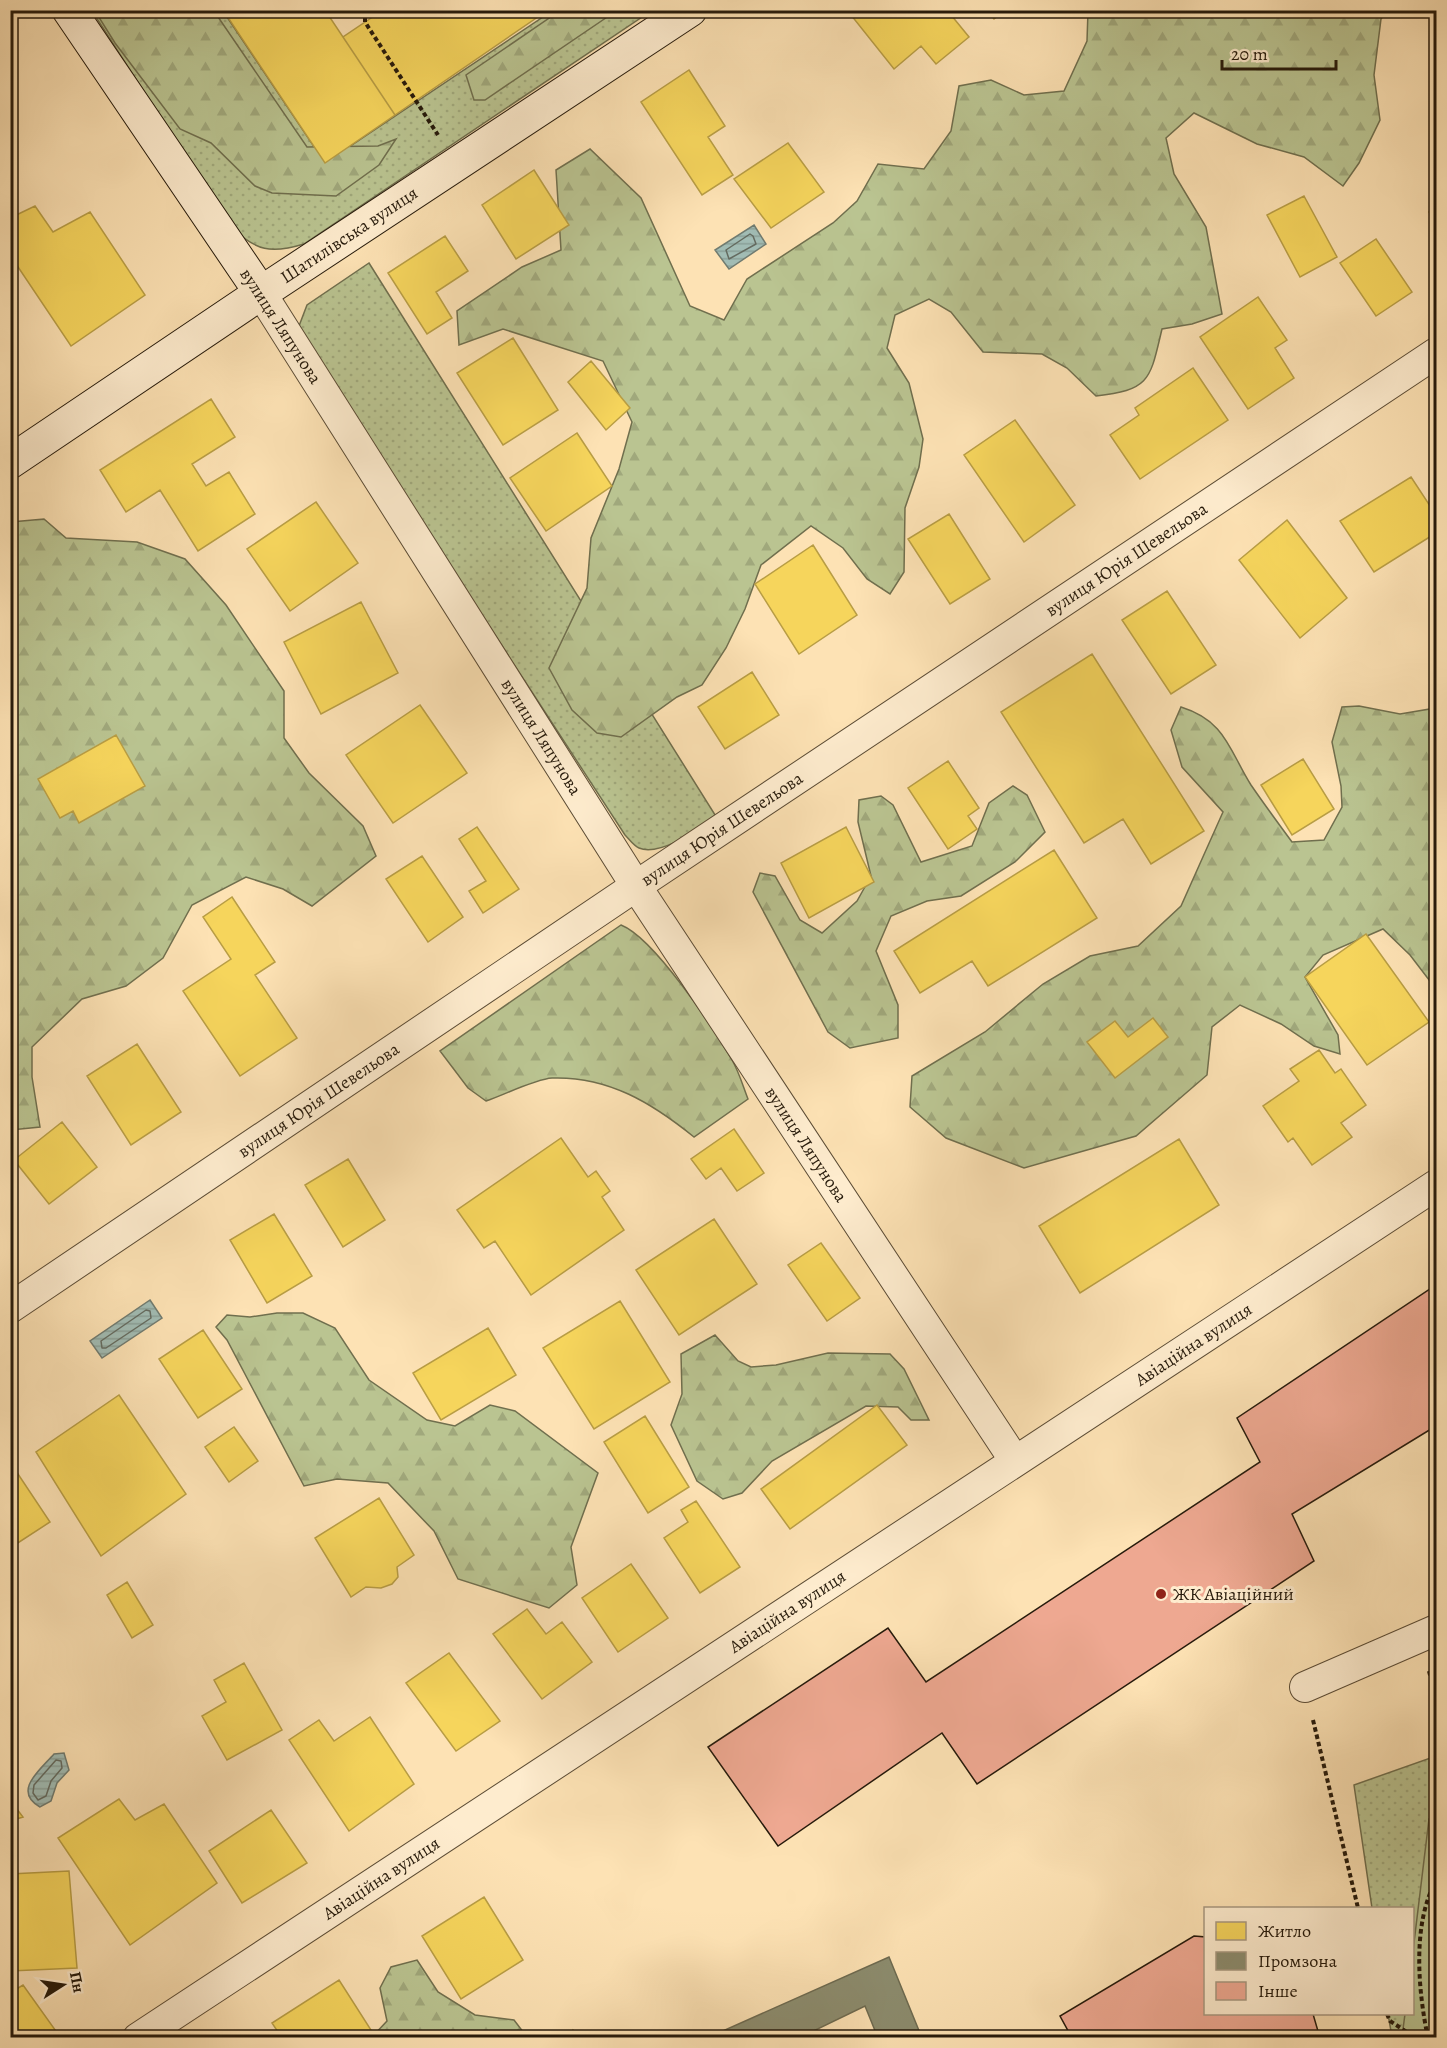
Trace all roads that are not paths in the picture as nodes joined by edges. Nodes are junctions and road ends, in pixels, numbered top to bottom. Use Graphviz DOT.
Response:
graph roads {
  1 [pos="69,10"];
  2 [pos="690,10"];
  3 [pos="261,293"];
  4 [pos="1437,353"];
  5 [pos="10,462"];
  6 [pos="636,886"];
  7 [pos="1437,1185"];
  8 [pos="10,1308"];
  9 [pos="1015,1461"];
  10 [pos="1437,1630"];
  11 [pos="1305,1687"];
  12 [pos="138,2037"];
  1 -- 3 [label="street, вулиця Ляпунова"];
  2 -- 3 [label="street, Шатилівська вулиця"];
  3 -- 5 [label="street, Шатилівська вулиця"];
  3 -- 6 [label="street, вулиця Ляпунова"];
  4 -- 6 [label="street, вулиця Юрія Шевельова"];
  6 -- 8 [label="street, вулиця Юрія Шевельова"];
  6 -- 9 [label="street, вулиця Ляпунова"];
  7 -- 9 [label="street, Авіаційна вулиця"];
  9 -- 12 [label="street, Авіаційна вулиця"];
  10 -- 11 [label="street"];
}
